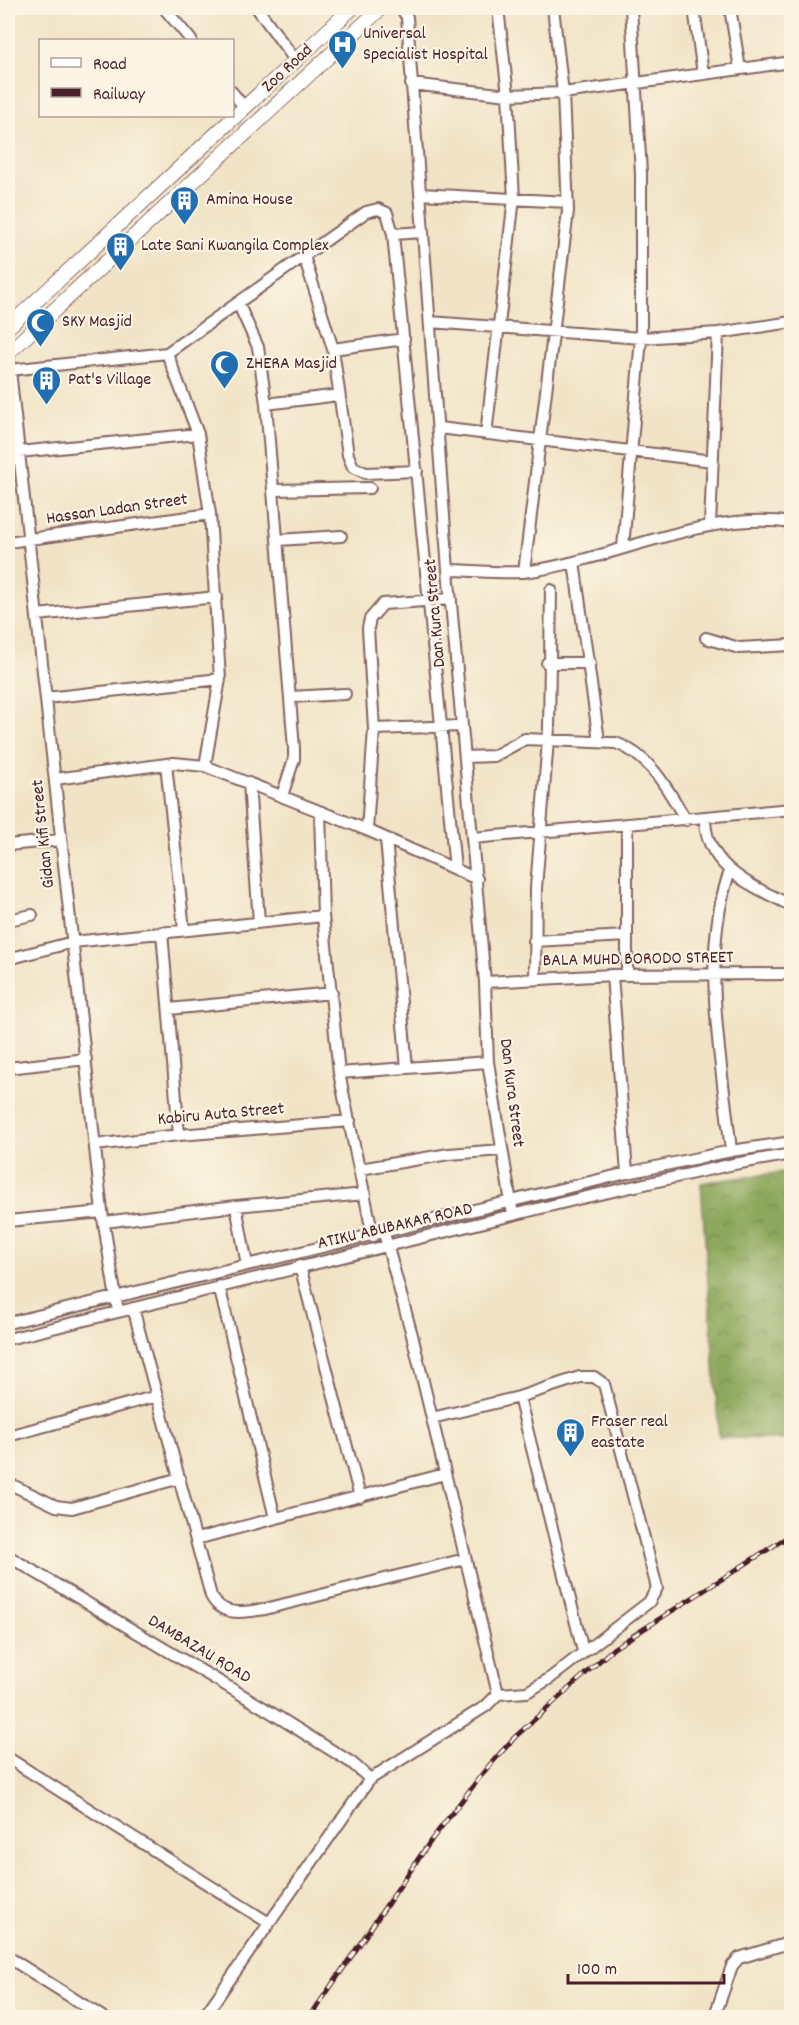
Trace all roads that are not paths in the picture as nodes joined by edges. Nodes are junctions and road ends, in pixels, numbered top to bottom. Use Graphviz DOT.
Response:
graph roads {
  1 [pos="164,8"];
  2 [pos="257,8"];
  3 [pos="352,8"];
  4 [pos="381,8"];
  5 [pos="401,8"];
  6 [pos="498,8"];
  7 [pos="553,8"];
  8 [pos="631,8"];
  9 [pos="694,8"];
  10 [pos="730,8"];
  11 [pos="190,39"];
  12 [pos="296,60"];
  13 [pos="792,62"];
  14 [pos="740,69"];
  15 [pos="704,74"];
  16 [pos="411,84"];
  17 [pos="636,84"];
  18 [pos="563,93"];
  19 [pos="234,94"];
  20 [pos="508,94"];
  21 [pos="244,107"];
  22 [pos="234,116"];
  23 [pos="233,117"];
  24 [pos="420,195"];
  25 [pos="514,198"];
  26 [pos="568,202"];
  27 [pos="422,232"];
  28 [pos="393,234"];
  29 [pos="304,256"];
  30 [pos="238,303"];
  31 [pos="430,322"];
  32 [pos="792,322"];
  33 [pos="499,326"];
  34 [pos="8,327"];
  35 [pos="555,330"];
  36 [pos="718,333"];
  37 [pos="641,338"];
  38 [pos="404,339"];
  39 [pos="333,350"];
  40 [pos="8,352"];
  41 [pos="167,353"];
  42 [pos="10,370"];
  43 [pos="339,395"];
  44 [pos="266,404"];
  45 [pos="439,428"];
  46 [pos="198,434"];
  47 [pos="486,434"];
  48 [pos="540,441"];
  49 [pos="630,451"];
  50 [pos="19,452"];
  51 [pos="713,461"];
  52 [pos="417,471"];
  53 [pos="370,488"];
  54 [pos="274,490"];
  55 [pos="210,514"];
  56 [pos="792,523"];
  57 [pos="710,526"];
  58 [pos="341,536"];
  59 [pos="28,539"];
  60 [pos="278,540"];
  61 [pos="8,542"];
  62 [pos="623,548"];
  63 [pos="574,562"];
  64 [pos="448,570"];
  65 [pos="524,572"];
  66 [pos="551,590"];
  67 [pos="217,597"];
  68 [pos="451,599"];
  69 [pos="429,600"];
  70 [pos="37,615"];
  71 [pos="706,638"];
  72 [pos="792,645"];
  73 [pos="548,663"];
  74 [pos="590,663"];
  75 [pos="220,679"];
  76 [pos="345,694"];
  77 [pos="290,697"];
  78 [pos="46,698"];
  79 [pos="462,726"];
  80 [pos="440,727"];
  81 [pos="374,729"];
  82 [pos="547,741"];
  83 [pos="598,741"];
  84 [pos="465,757"];
  85 [pos="166,764"];
  86 [pos="205,766"];
  87 [pos="55,779"];
  88 [pos="249,783"];
  89 [pos="282,796"];
  90 [pos="792,809"];
  91 [pos="320,812"];
  92 [pos="705,818"];
  93 [pos="686,820"];
  94 [pos="627,824"];
  95 [pos="368,830"];
  96 [pos="539,832"];
  97 [pos="473,838"];
  98 [pos="386,839"];
  99 [pos="61,840"];
  100 [pos="8,845"];
  101 [pos="456,869"];
  102 [pos="730,871"];
  103 [pos="477,879"];
  104 [pos="792,906"];
  105 [pos="32,915"];
  106 [pos="323,916"];
  107 [pos="8,920"];
  108 [pos="259,922"];
  109 [pos="184,930"];
  110 [pos="162,932"];
  111 [pos="627,936"];
  112 [pos="534,941"];
  113 [pos="73,942"];
  114 [pos="8,959"];
  115 [pos="792,974"];
  116 [pos="612,975"];
  117 [pos="627,975"];
  118 [pos="712,975"];
  119 [pos="535,978"];
  120 [pos="485,982"];
  121 [pos="332,993"];
  122 [pos="169,1009"];
  123 [pos="86,1059"];
  124 [pos="488,1062"];
  125 [pos="8,1068"];
  126 [pos="407,1068"];
  127 [pos="339,1073"];
  128 [pos="350,1120"];
  129 [pos="179,1134"];
  130 [pos="792,1142"];
  131 [pos="95,1145"];
  132 [pos="502,1150"];
  133 [pos="731,1151"];
  134 [pos="792,1154"];
  135 [pos="360,1169"];
  136 [pos="627,1173"];
  137 [pos="365,1194"];
  138 [pos="510,1201"];
  139 [pos="236,1206"];
  140 [pos="513,1215"];
  141 [pos="103,1217"];
  142 [pos="8,1221"];
  143 [pos="379,1234"];
  144 [pos="387,1247"];
  145 [pos="247,1265"];
  146 [pos="300,1266"];
  147 [pos="219,1286"];
  148 [pos="113,1296"];
  149 [pos="133,1308"];
  150 [pos="118,1311"];
  151 [pos="8,1323"];
  152 [pos="8,1339"];
  153 [pos="158,1396"];
  154 [pos="519,1397"];
  155 [pos="432,1418"];
  156 [pos="8,1436"];
  157 [pos="445,1474"];
  158 [pos="180,1478"];
  159 [pos="8,1483"];
  160 [pos="360,1497"];
  161 [pos="275,1518"];
  162 [pos="196,1539"];
  163 [pos="8,1556"];
  164 [pos="465,1559"];
  165 [pos="583,1651"];
  166 [pos="498,1694"];
  167 [pos="8,1758"];
  168 [pos="370,1779"];
  169 [pos="269,1923"];
  170 [pos="792,1942"];
  171 [pos="8,1957"];
  172 [pos="104,2018"];
  173 [pos="203,2018"];
  174 [pos="714,2018"];
  1 -- 11 [label="street"];
  2 -- 12 [label="street"];
  3 -- 12 [label="main road, Zoo Road"];
  4 -- 40 [label="main road, Zoo Road"];
  5 -- 16 [label="street, Dan Kura Street"];
  6 -- 20 [label="street"];
  7 -- 18 [label="street"];
  8 -- 17 [label="street"];
  9 -- 15 [label="street"];
  10 -- 14 [label="street"];
  12 -- 21 [label="main road, Zoo Road"];
  13 -- 14 [label="street"];
  14 -- 15 [label="street"];
  15 -- 17 [label="street"];
  16 -- 20 [label="street"];
  16 -- 24 [label="street, Dan Kura Street"];
  17 -- 18 [label="street"];
  17 -- 37 [label="street"];
  18 -- 20 [label="street"];
  18 -- 26 [label="street"];
  19 -- 21 [label="street"];
  20 -- 25 [label="street"];
  21 -- 22 [label="main road, Zoo Road"];
  23 -- 34 [label="main road, Zoo Road"];
  24 -- 25 [label="street"];
  24 -- 27 [label="street, Dan Kura Street"];
  25 -- 26 [label="street"];
  25 -- 33 [label="street"];
  26 -- 35 [label="street"];
  27 -- 28 [label="street"];
  27 -- 31 [label="street, Dan Kura Street"];
  28 -- 29 [label="street"];
  28 -- 38 [label="street"];
  29 -- 30 [label="street"];
  29 -- 39 [label="street"];
  30 -- 41 [label="street"];
  30 -- 44 [label="street"];
  31 -- 33 [label="street"];
  31 -- 45 [label="street, Dan Kura Street"];
  32 -- 36 [label="street"];
  33 -- 35 [label="street"];
  33 -- 47 [label="street"];
  35 -- 37 [label="street"];
  35 -- 48 [label="street"];
  36 -- 37 [label="street"];
  36 -- 51 [label="street"];
  37 -- 49 [label="street"];
  38 -- 39 [label="street"];
  38 -- 52 [label="street"];
  39 -- 43 [label="street"];
  40 -- 42 [label="street, Gidan Kifi Street"];
  41 -- 42 [label="street"];
  41 -- 46 [label="street"];
  42 -- 50 [label="street, Gidan Kifi Street"];
  43 -- 44 [label="street"];
  43 -- 52 [label="street"];
  44 -- 54 [label="street"];
  45 -- 47 [label="street"];
  45 -- 64 [label="street, Dan Kura Street"];
  46 -- 50 [label="street"];
  46 -- 55 [label="street"];
  47 -- 48 [label="street"];
  48 -- 49 [label="street"];
  48 -- 65 [label="street"];
  49 -- 51 [label="street"];
  49 -- 62 [label="street"];
  50 -- 59 [label="street, Gidan Kifi Street"];
  51 -- 57 [label="street"];
  52 -- 69 [label="street"];
  53 -- 54 [label="street"];
  54 -- 60 [label="street"];
  55 -- 59 [label="street, Hassan Ladan Street"];
  55 -- 67 [label="street"];
  56 -- 57 [label="street"];
  57 -- 62 [label="street"];
  58 -- 60 [label="street"];
  59 -- 61 [label="street, Hassan Ladan Street"];
  59 -- 70 [label="street, Gidan Kifi Street"];
  60 -- 77 [label="street"];
  62 -- 63 [label="street"];
  63 -- 65 [label="street"];
  63 -- 74 [label="street"];
  64 -- 65 [label="street"];
  64 -- 68 [label="street, Dan Kura Street"];
  66 -- 73 [label="street"];
  67 -- 70 [label="street"];
  67 -- 75 [label="street"];
  68 -- 69 [label="street"];
  68 -- 79 [label="street, Dan Kura Street"];
  69 -- 80 [label="street"];
  69 -- 81 [label="street"];
  70 -- 78 [label="street, Gidan Kifi Street"];
  71 -- 72 [label="street"];
  73 -- 74 [label="street"];
  73 -- 82 [label="street"];
  74 -- 83 [label="street"];
  75 -- 78 [label="street"];
  75 -- 86 [label="street"];
  76 -- 77 [label="street"];
  77 -- 89 [label="street"];
  78 -- 87 [label="street, Gidan Kifi Street"];
  79 -- 80 [label="street"];
  79 -- 84 [label="street, Dan Kura Street"];
  80 -- 81 [label="street"];
  80 -- 101 [label="street"];
  81 -- 95 [label="street"];
  82 -- 83 [label="street"];
  82 -- 84 [label="street"];
  82 -- 96 [label="street"];
  83 -- 93 [label="street"];
  84 -- 97 [label="street, Dan Kura Street"];
  85 -- 86 [label="street"];
  85 -- 87 [label="street"];
  85 -- 109 [label="street"];
  86 -- 88 [label="street"];
  87 -- 99 [label="street, Gidan Kifi Street"];
  88 -- 89 [label="street"];
  88 -- 108 [label="street"];
  89 -- 91 [label="street"];
  90 -- 92 [label="street"];
  91 -- 95 [label="street"];
  91 -- 106 [label="street"];
  92 -- 93 [label="street"];
  92 -- 102 [label="street"];
  93 -- 94 [label="street"];
  94 -- 96 [label="street"];
  94 -- 111 [label="street"];
  95 -- 98 [label="street"];
  96 -- 97 [label="street"];
  96 -- 112 [label="street"];
  97 -- 103 [label="street, Dan Kura Street"];
  98 -- 101 [label="street"];
  98 -- 126 [label="street"];
  99 -- 100 [label="street"];
  99 -- 113 [label="street, Gidan Kifi Street"];
  101 -- 103 [label="street"];
  102 -- 104 [label="street"];
  102 -- 118 [label="street"];
  103 -- 120 [label="street, Dan Kura Street"];
  105 -- 107 [label="street"];
  106 -- 108 [label="street"];
  106 -- 121 [label="street"];
  108 -- 109 [label="street"];
  109 -- 110 [label="street"];
  110 -- 113 [label="street"];
  110 -- 122 [label="street"];
  111 -- 112 [label="street"];
  111 -- 117 [label="street"];
  112 -- 119 [label="street"];
  113 -- 114 [label="street"];
  113 -- 123 [label="street, Gidan Kifi Street"];
  115 -- 118 [label="street, BALA MUHD BORODO STREET"];
  116 -- 117 [label="street, BALA MUHD BORODO STREET"];
  116 -- 119 [label="street, BALA MUHD BORODO STREET"];
  116 -- 136 [label="street"];
  117 -- 118 [label="street, BALA MUHD BORODO STREET"];
  118 -- 133 [label="street"];
  119 -- 120 [label="street, BALA MUHD BORODO STREET"];
  120 -- 124 [label="street, Dan Kura Street"];
  121 -- 122 [label="street"];
  121 -- 127 [label="street"];
  122 -- 129 [label="street"];
  123 -- 125 [label="street"];
  123 -- 131 [label="street, Gidan Kifi Street"];
  124 -- 126 [label="street"];
  124 -- 132 [label="street, Dan Kura Street"];
  126 -- 127 [label="street"];
  127 -- 128 [label="street"];
  128 -- 129 [label="street, Kabiru Auta Street"];
  128 -- 135 [label="street"];
  129 -- 131 [label="street, Kabiru Auta Street"];
  130 -- 133 [label="street"];
  131 -- 141 [label="street, Gidan Kifi Street"];
  132 -- 135 [label="street"];
  132 -- 138 [label="street, Dan Kura Street"];
  133 -- 136 [label="street"];
  134 -- 140 [label="street, ATIKU ABUBAKAR ROAD"];
  135 -- 137 [label="street"];
  136 -- 138 [label="street"];
  137 -- 139 [label="street"];
  137 -- 143 [label="street"];
  138 -- 140 [label="street, Dan Kura Street"];
  138 -- 143 [label="street"];
  139 -- 141 [label="street"];
  139 -- 145 [label="street"];
  140 -- 144 [label="street, ATIKU ABUBAKAR ROAD"];
  141 -- 142 [label="street"];
  141 -- 148 [label="street, Gidan Kifi Street"];
  143 -- 144 [label="street"];
  143 -- 145 [label="street"];
  144 -- 146 [label="street, ATIKU ABUBAKAR ROAD"];
  144 -- 155 [label="street"];
  145 -- 148 [label="street"];
  146 -- 147 [label="street, ATIKU ABUBAKAR ROAD"];
  146 -- 160 [label="street"];
  147 -- 149 [label="street, ATIKU ABUBAKAR ROAD"];
  147 -- 161 [label="street"];
  148 -- 150 [label="street, Gidan Kifi Street"];
  148 -- 151 [label="street"];
  149 -- 150 [label="street, ATIKU ABUBAKAR ROAD"];
  149 -- 153 [label="street"];
  150 -- 152 [label="street, ATIKU ABUBAKAR ROAD"];
  153 -- 156 [label="street"];
  153 -- 158 [label="street"];
  154 -- 155 [label="street"];
  154 -- 165 [label="street"];
  154 -- 165 [label="street"];
  155 -- 157 [label="street"];
  157 -- 160 [label="street"];
  157 -- 164 [label="street"];
  158 -- 159 [label="street"];
  158 -- 162 [label="street"];
  160 -- 161 [label="street"];
  161 -- 162 [label="street"];
  162 -- 164 [label="street"];
  163 -- 168 [label="street, DAMBAZAU ROAD"];
  164 -- 166 [label="street"];
  165 -- 166 [label="street"];
  166 -- 168 [label="street"];
  167 -- 169 [label="street"];
  168 -- 169 [label="street"];
  169 -- 173 [label="street"];
  170 -- 174 [label="street"];
  171 -- 172 [label="street"];
}
